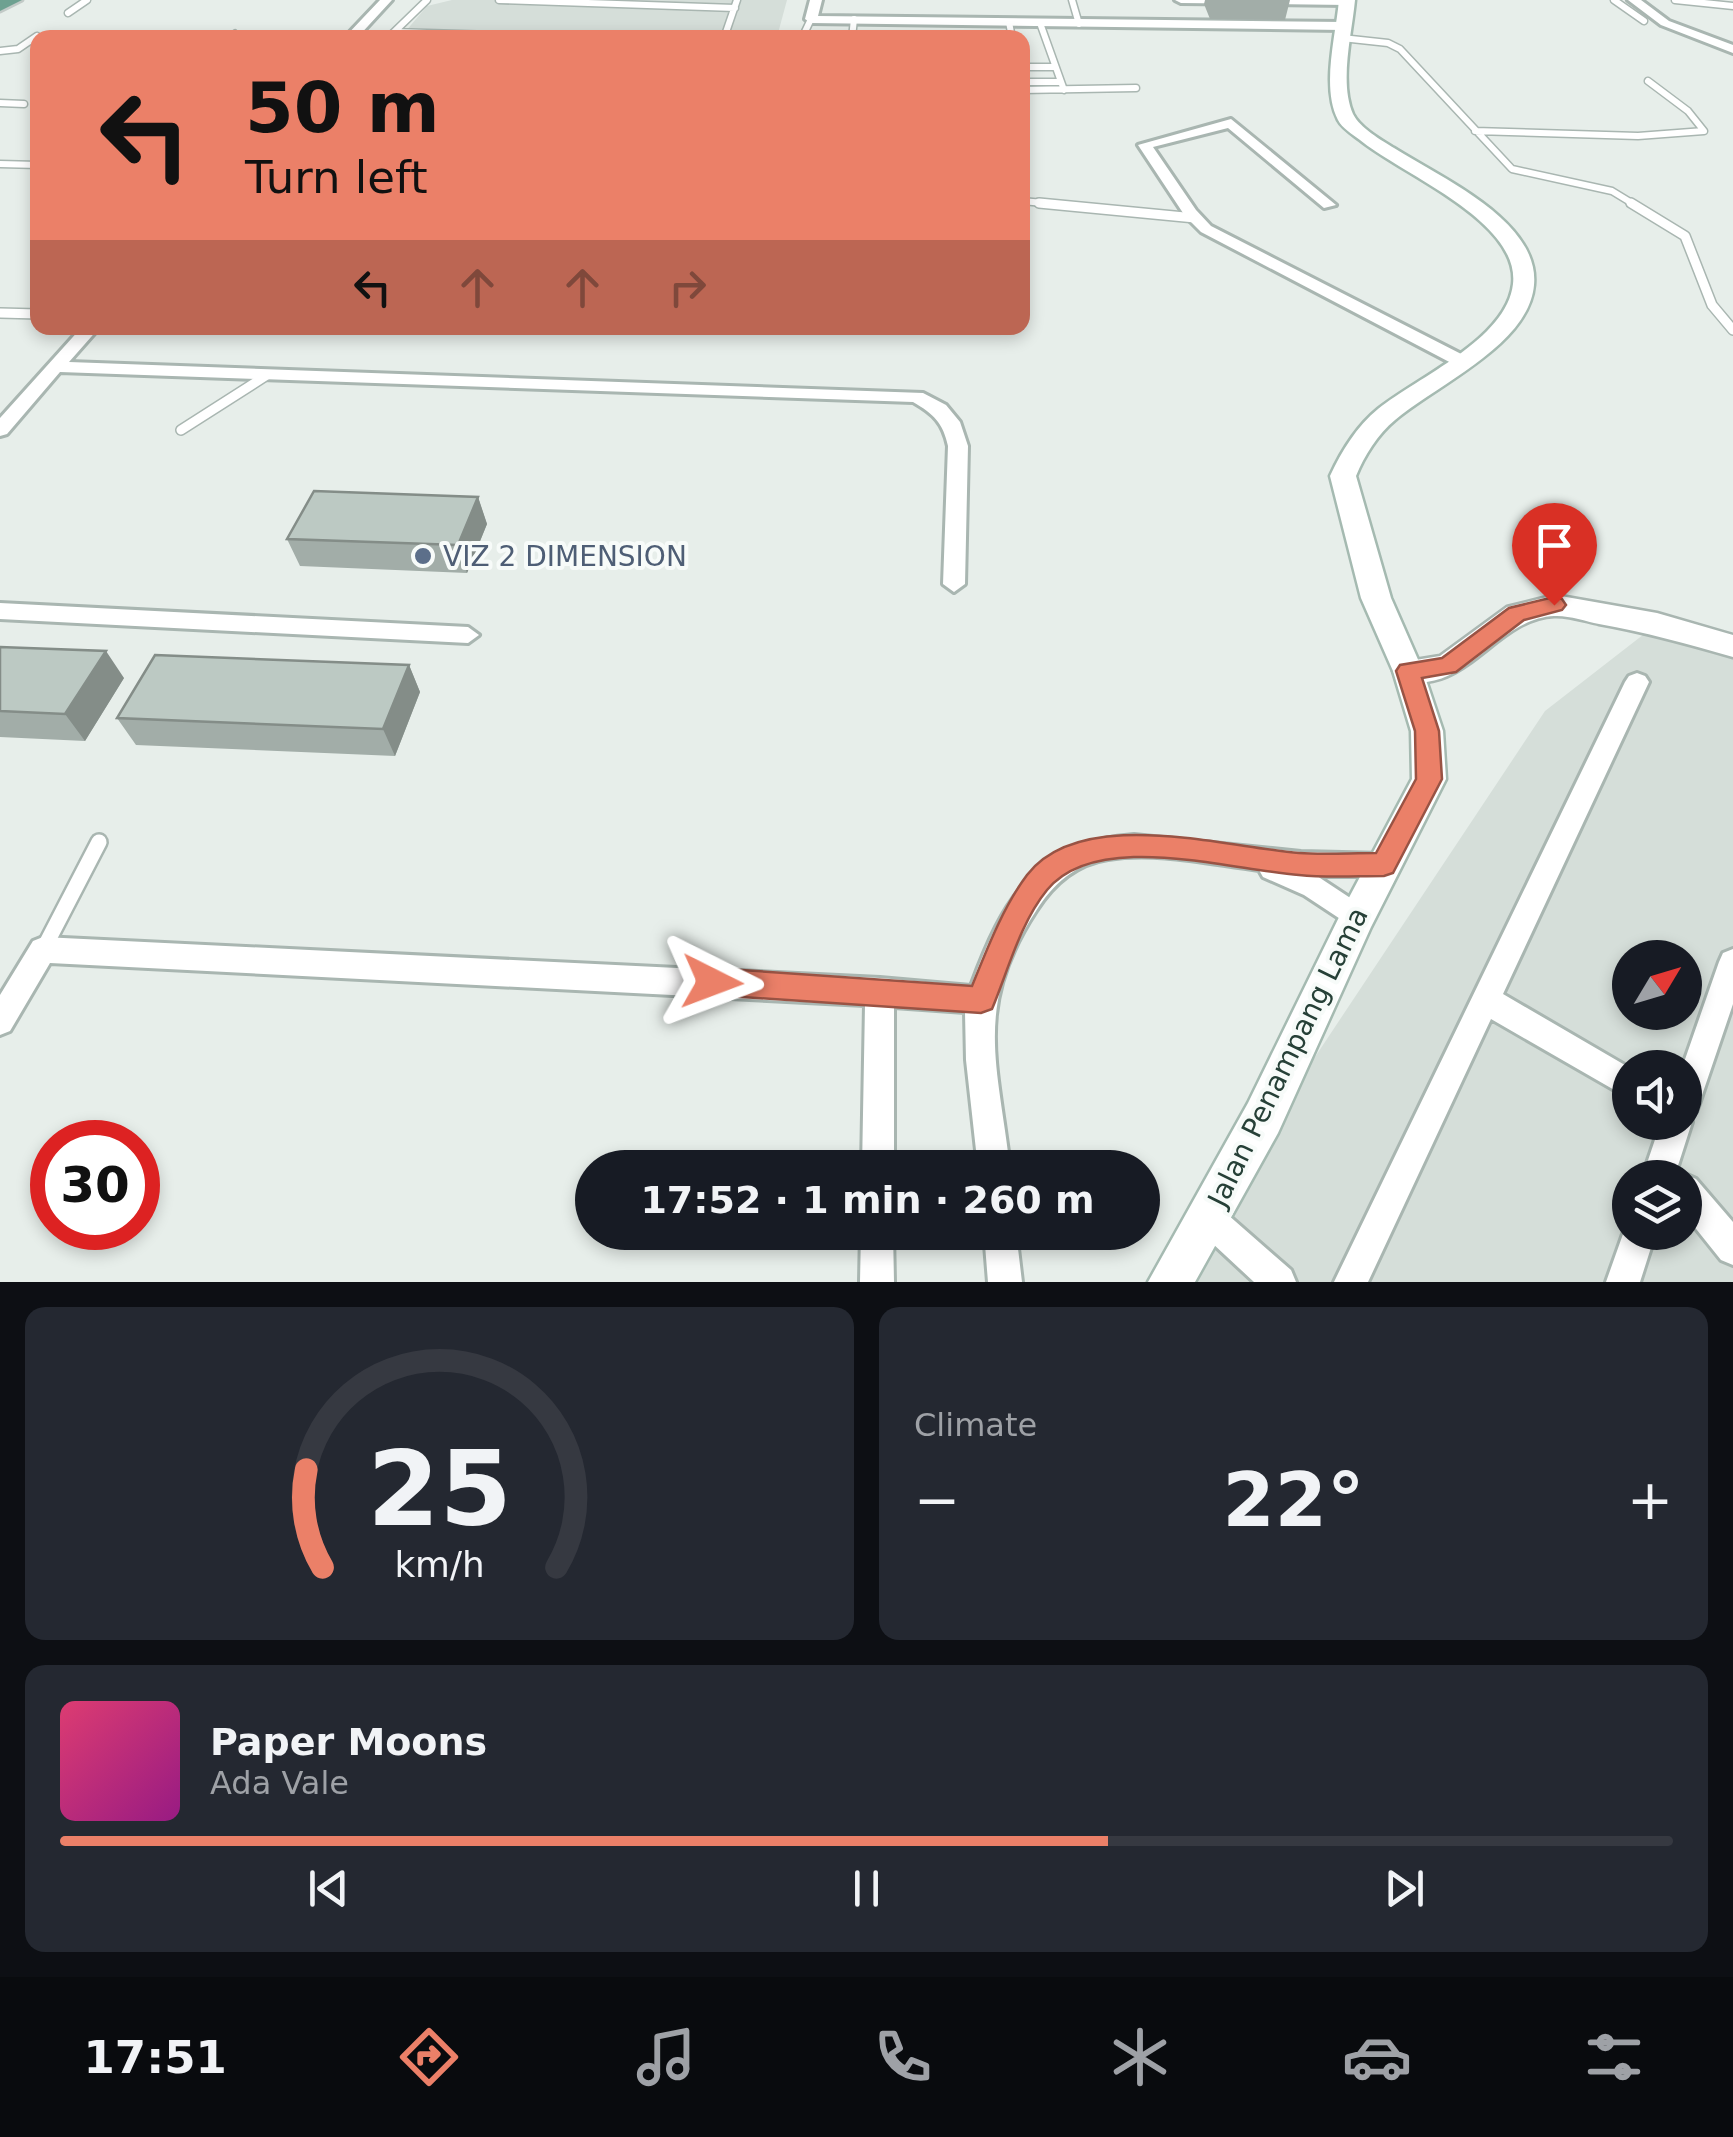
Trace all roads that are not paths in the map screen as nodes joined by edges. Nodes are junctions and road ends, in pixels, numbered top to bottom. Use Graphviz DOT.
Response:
graph roads {
  1 [pos="14,0"];
  2 [pos="86,0"];
  3 [pos="386,0"];
  4 [pos="426,0"];
  5 [pos="500,0"];
  6 [pos="816,0"];
  7 [pos="1072,0"];
  8 [pos="1183,0"];
  9 [pos="1614,0"];
  10 [pos="1634,0"];
  11 [pos="1675,0"];
  12 [pos="1347,1"];
  13 [pos="736,4"];
  14 [pos="0,6"];
  15 [pos="1733,6"];
  16 [pos="68,12"];
  17 [pos="811,18"];
  18 [pos="854,19"];
  19 [pos="1644,21"];
  20 [pos="1009,22"];
  21 [pos="1040,23"];
  22 [pos="1079,24"];
  23 [pos="358,30"];
  24 [pos="397,30"];
  25 [pos="727,30"];
  26 [pos="806,30"];
  27 [pos="853,30"];
  28 [pos="1010,30"];
  29 [pos="1343,32"];
  30 [pos="30,41"];
  31 [pos="1733,49"];
  32 [pos="0,51"];
  33 [pos="1030,67"];
  34 [pos="1053,67"];
  35 [pos="1648,81"];
  36 [pos="1030,82"];
  37 [pos="1060,82"];
  38 [pos="1136,88"];
  39 [pos="1030,90"];
  40 [pos="1064,90"];
  41 [pos="0,104"];
  42 [pos="24,104"];
  43 [pos="1475,131"];
  44 [pos="0,164"];
  45 [pos="30,165"];
  46 [pos="1030,202"];
  47 [pos="1329,205"];
  48 [pos="1194,218"];
  49 [pos="0,313"];
  50 [pos="30,314"];
  51 [pos="1733,330"];
  52 [pos="84,335"];
  53 [pos="1463,362"];
  54 [pos="56,367"];
  55 [pos="267,375"];
  56 [pos="0,430"];
  57 [pos="181,430"];
  58 [pos="954,584"];
  59 [pos="0,612"];
  60 [pos="468,634"];
  61 [pos="1733,646"];
  62 [pos="1408,671"];
  63 [pos="1638,682"];
  64 [pos="99,842"];
  65 [pos="1255,861"];
  66 [pos="1384,865"];
  67 [pos="1357,918"];
  68 [pos="44,950"];
  69 [pos="1733,962"];
  70 [pos="880,992"];
  71 [pos="1728,995"];
  72 [pos="981,1000"];
  73 [pos="1486,1000"];
  74 [pos="0,1021"];
  75 [pos="1702,1059"];
  76 [pos="1612,1074"];
  77 [pos="878,1150"];
  78 [pos="992,1150"];
  79 [pos="1702,1211"];
  80 [pos="1208,1218"];
  81 [pos="1733,1248"];
  82 [pos="877,1250"];
  83 [pos="1634,1250"];
  84 [pos="877,1282"];
  85 [pos="1170,1282"];
  86 [pos="1280,1282"];
  87 [pos="1352,1282"];
  88 [pos="1623,1282"];
  1 -- 14 [label="main road"];
  2 -- 16 [label="lane"];
  3 -- 23 [label="street"];
  4 -- 24 [label="lane"];
  5 -- 13 [label="lane"];
  6 -- 17 [label="street"];
  7 -- 22 [label="lane"];
  8 -- 12 [label="street"];
  9 -- 19 [label="lane"];
  10 -- 31 [label="street"];
  11 -- 15 [label="lane"];
  12 -- 29 [label="main road, Jalan Penampang Lama"];
  13 -- 25 [label="lane"];
  17 -- 18 [label="street"];
  17 -- 26 [label="lane"];
  18 -- 20 [label="street"];
  18 -- 27 [label="lane"];
  20 -- 21 [label="street"];
  20 -- 28 [label="lane"];
  21 -- 22 [label="street"];
  21 -- 34 [label="lane"];
  22 -- 29 [label="street"];
  29 -- 43 [label="lane"];
  29 -- 53 [label="main road, Jalan Penampang Lama"];
  30 -- 32 [label="lane"];
  33 -- 34 [label="lane"];
  34 -- 37 [label="lane"];
  35 -- 43 [label="lane"];
  36 -- 37 [label="lane"];
  37 -- 40 [label="lane"];
  38 -- 40 [label="lane"];
  39 -- 40 [label="lane"];
  41 -- 42 [label="lane"];
  43 -- 51 [label="lane"];
  44 -- 45 [label="lane"];
  46 -- 48 [label="lane"];
  47 -- 48 [label="street"];
  48 -- 53 [label="street"];
  49 -- 50 [label="lane"];
  52 -- 54 [label="street"];
  53 -- 62 [label="main road, Jalan Penampang Lama"];
  54 -- 55 [label="street"];
  54 -- 56 [label="street"];
  55 -- 57 [label="lane"];
  55 -- 58 [label="street"];
  59 -- 60 [label="street"];
  61 -- 62 [label="main road"];
  62 -- 66 [label="main road, Jalan Penampang Lama"];
  63 -- 73 [label="street"];
  64 -- 68 [label="lane"];
  65 -- 66 [label="street"];
  65 -- 67 [label="street"];
  65 -- 72 [label="street"];
  66 -- 67 [label="main road, Jalan Penampang Lama"];
  67 -- 80 [label="main road, Jalan Penampang Lama"];
  68 -- 70 [label="street"];
  68 -- 74 [label="street"];
  69 -- 71 [label="street"];
  70 -- 72 [label="street"];
  70 -- 77 [label="street"];
  71 -- 75 [label="street"];
  72 -- 78 [label="street"];
  73 -- 76 [label="street"];
  73 -- 87 [label="street"];
  79 -- 81 [label="street"];
  80 -- 85 [label="main road, Jalan Penampang Lama"];
  80 -- 86 [label="street"];
  82 -- 84 [label="street"];
  83 -- 88 [label="street"];
}
